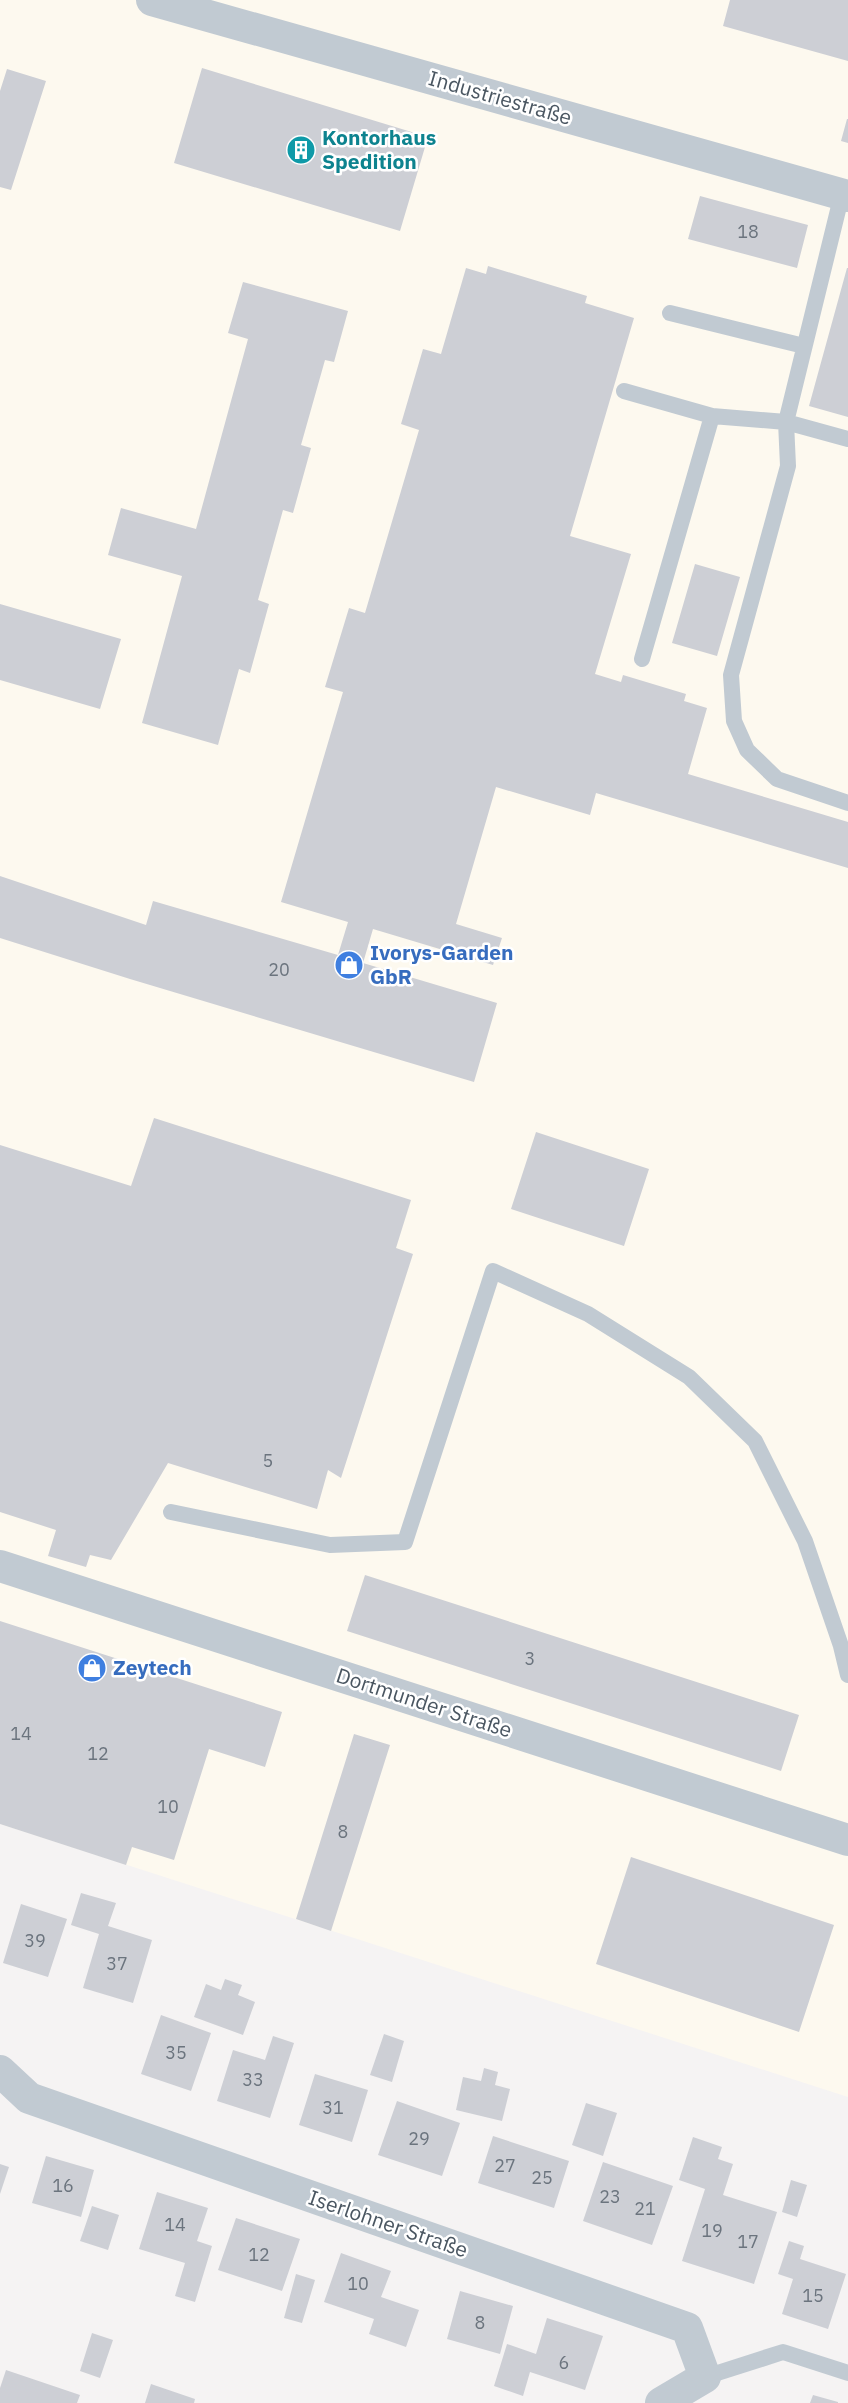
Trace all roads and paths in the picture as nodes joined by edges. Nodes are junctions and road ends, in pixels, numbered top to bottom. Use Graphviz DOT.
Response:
graph roads {
  1 [pos="152,0"];
  2 [pos="845,195"];
  3 [pos="670,314"];
  4 [pos="804,346"];
  5 [pos="624,391"];
  6 [pos="712,416"];
  7 [pos="786,422"];
  8 [pos="848,440"];
  9 [pos="642,659"];
  10 [pos="848,803"];
  11 [pos="171,1512"];
  12 [pos="0,1566"];
  13 [pos="848,1675"];
  14 [pos="848,1840"];
  15 [pos="0,2071"];
  16 [pos="848,2373"];
  17 [pos="705,2377"];
  18 [pos="662,2403"];
  1 -- 2 [label="street, Industriestraße"];
  2 -- 4 [label="lane"];
  3 -- 4 [label="lane"];
  4 -- 7 [label="lane"];
  5 -- 6 [label="lane"];
  6 -- 7 [label="lane"];
  6 -- 9 [label="lane"];
  7 -- 8 [label="lane"];
  7 -- 10 [label="lane"];
  11 -- 13 [label="lane"];
  12 -- 14 [label="street, Dortmunder Straße"];
  15 -- 17 [label="street, Iserlohner Straße"];
  16 -- 17 [label="lane"];
  17 -- 18 [label="street"];
}
